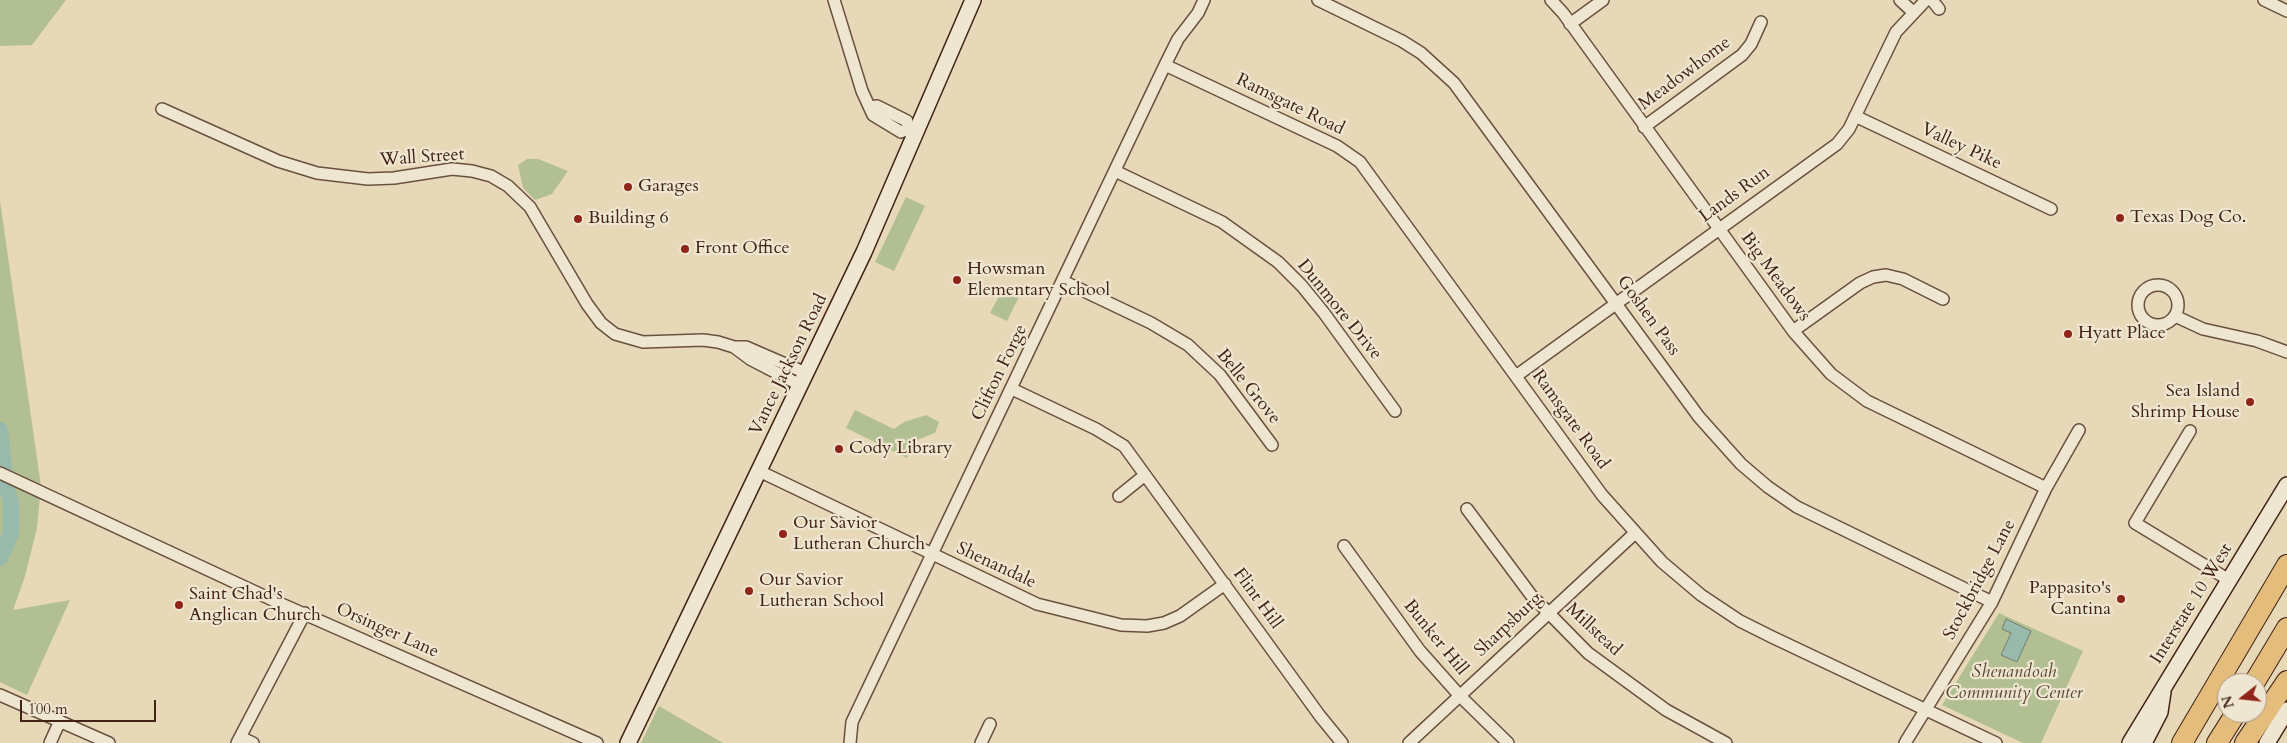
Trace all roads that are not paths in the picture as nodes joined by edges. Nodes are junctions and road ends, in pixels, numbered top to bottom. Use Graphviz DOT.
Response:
graph roads {
  1 [pos="834,0"];
  2 [pos="973,0"];
  3 [pos="1204,0"];
  4 [pos="1318,0"];
  5 [pos="1551,0"];
  6 [pos="1603,0"];
  7 [pos="1900,0"];
  8 [pos="1926,0"];
  9 [pos="1932,0"];
  10 [pos="2264,0"];
  11 [pos="1939,9"];
  12 [pos="2287,11"];
  13 [pos="1912,12"];
  14 [pos="1761,22"];
  15 [pos="1570,24"];
  16 [pos="1165,65"];
  17 [pos="870,107"];
  18 [pos="162,108"];
  19 [pos="1856,116"];
  20 [pos="910,127"];
  21 [pos="1644,127"];
  22 [pos="1115,171"];
  23 [pos="2051,209"];
  24 [pos="1718,229"];
  25 [pos="1063,281"];
  26 [pos="1943,299"];
  27 [pos="1616,302"];
  28 [pos="2175,316"];
  29 [pos="1793,331"];
  30 [pos="2287,352"];
  31 [pos="1516,376"];
  32 [pos="803,379"];
  33 [pos="1012,389"];
  34 [pos="1395,410"];
  35 [pos="2079,430"];
  36 [pos="2190,430"];
  37 [pos="1272,445"];
  38 [pos="759,471"];
  39 [pos="0,473"];
  40 [pos="1145,475"];
  41 [pos="2287,485"];
  42 [pos="2046,488"];
  43 [pos="1118,496"];
  44 [pos="1467,509"];
  45 [pos="1634,534"];
  46 [pos="1344,546"];
  47 [pos="932,556"];
  48 [pos="2287,565"];
  49 [pos="2229,580"];
  50 [pos="1225,584"];
  51 [pos="1992,602"];
  52 [pos="305,613"];
  53 [pos="1548,613"];
  54 [pos="2287,628"];
  55 [pos="2260,673"];
  56 [pos="2287,681"];
  57 [pos="2165,683"];
  58 [pos="0,695"];
  59 [pos="1460,696"];
  60 [pos="1926,710"];
  61 [pos="2287,710"];
  62 [pos="60,721"];
  63 [pos="2230,723"];
  64 [pos="990,724"];
  65 [pos="238,740"];
  66 [pos="850,741"];
  67 [pos="50,743"];
  68 [pos="109,743"];
  69 [pos="253,743"];
  70 [pos="597,743"];
  71 [pos="628,743"];
  72 [pos="981,743"];
  73 [pos="1342,743"];
  74 [pos="1409,743"];
  75 [pos="1508,743"];
  76 [pos="1726,743"];
  77 [pos="1905,743"];
  78 [pos="1996,743"];
  79 [pos="2130,743"];
  80 [pos="2144,743"];
  81 [pos="2182,743"];
  82 [pos="2217,743"];
  83 [pos="2245,743"];
  84 [pos="2267,743"];
  1 -- 17 [label="street"];
  2 -- 20 [label="main road, Vance Jackson Road"];
  3 -- 16 [label="street, Clifton Forge"];
  4 -- 27 [label="street, Goshen Pass"];
  5 -- 15 [label="street, Big Meadows"];
  6 -- 15 [label="street"];
  7 -- 13 [label="street"];
  8 -- 13 [label="street, Lands Run"];
  9 -- 11 [label="street"];
  10 -- 12 [label="street"];
  13 -- 19 [label="street, Lands Run"];
  14 -- 21 [label="street, Meadowhome"];
  15 -- 21 [label="street, Big Meadows"];
  16 -- 22 [label="street, Clifton Forge"];
  16 -- 31 [label="street, Ramsgate Road"];
  17 -- 20 [label="street"];
  17 -- 20 [label="street"];
  18 -- 32 [label="street, Wall Street"];
  19 -- 23 [label="street, Valley Pike"];
  19 -- 24 [label="street, Lands Run"];
  20 -- 32 [label="main road, Vance Jackson Road"];
  21 -- 24 [label="street, Big Meadows"];
  22 -- 25 [label="street, Clifton Forge"];
  22 -- 34 [label="street, Dunmore Drive"];
  24 -- 27 [label="street, Lands Run"];
  24 -- 29 [label="street, Big Meadows"];
  25 -- 33 [label="street, Clifton Forge"];
  25 -- 37 [label="street, Belle Grove"];
  26 -- 29 [label="street"];
  27 -- 31 [label="street, Lands Run"];
  27 -- 51 [label="street, Goshen Pass"];
  28 -- 30 [label="street"];
  29 -- 42 [label="street, Big Meadows"];
  31 -- 45 [label="street, Ramsgate Road"];
  32 -- 38 [label="main road, Vance Jackson Road"];
  33 -- 40 [label="street, Flint Hill"];
  33 -- 47 [label="street, Clifton Forge"];
  35 -- 42 [label="street, Stockbridge Lane"];
  36 -- 49 [label="street"];
  38 -- 47 [label="street, Shenandale"];
  38 -- 71 [label="main road, Vance Jackson Road"];
  39 -- 52 [label="street, Orsinger Lane"];
  40 -- 43 [label="street"];
  40 -- 50 [label="street, Flint Hill"];
  41 -- 49 [label="main road, Interstate 10 West"];
  42 -- 51 [label="street, Stockbridge Lane"];
  44 -- 53 [label="street, Millstead"];
  45 -- 53 [label="street, Sharpsburg"];
  45 -- 60 [label="street, Ramsgate Road"];
  46 -- 59 [label="street, Bunker Hill"];
  47 -- 50 [label="street, Shenandale"];
  47 -- 66 [label="street, Clifton Forge"];
  48 -- 81 [label="highway"];
  49 -- 57 [label="main road, Interstate 10 West"];
  50 -- 73 [label="street, Flint Hill"];
  51 -- 60 [label="street, Stockbridge Lane"];
  52 -- 65 [label="street"];
  52 -- 70 [label="street, Orsinger Lane"];
  53 -- 59 [label="street, Sharpsburg"];
  53 -- 76 [label="street, Millstead"];
  54 -- 55 [label="highway"];
  56 -- 83 [label="highway"];
  57 -- 79 [label="main road, Interstate 10 West"];
  57 -- 80 [label="main road"];
  58 -- 62 [label="street"];
  59 -- 74 [label="street, Sharpsburg"];
  59 -- 75 [label="street, Bunker Hill"];
  60 -- 77 [label="street, Stockbridge Lane"];
  60 -- 78 [label="street, Ramsgate Road"];
  61 -- 84 [label="main road"];
  62 -- 67 [label="street"];
  62 -- 68 [label="street"];
  63 -- 82 [label="highway"];
  64 -- 72 [label="street"];
  65 -- 69 [label="street"];
}
